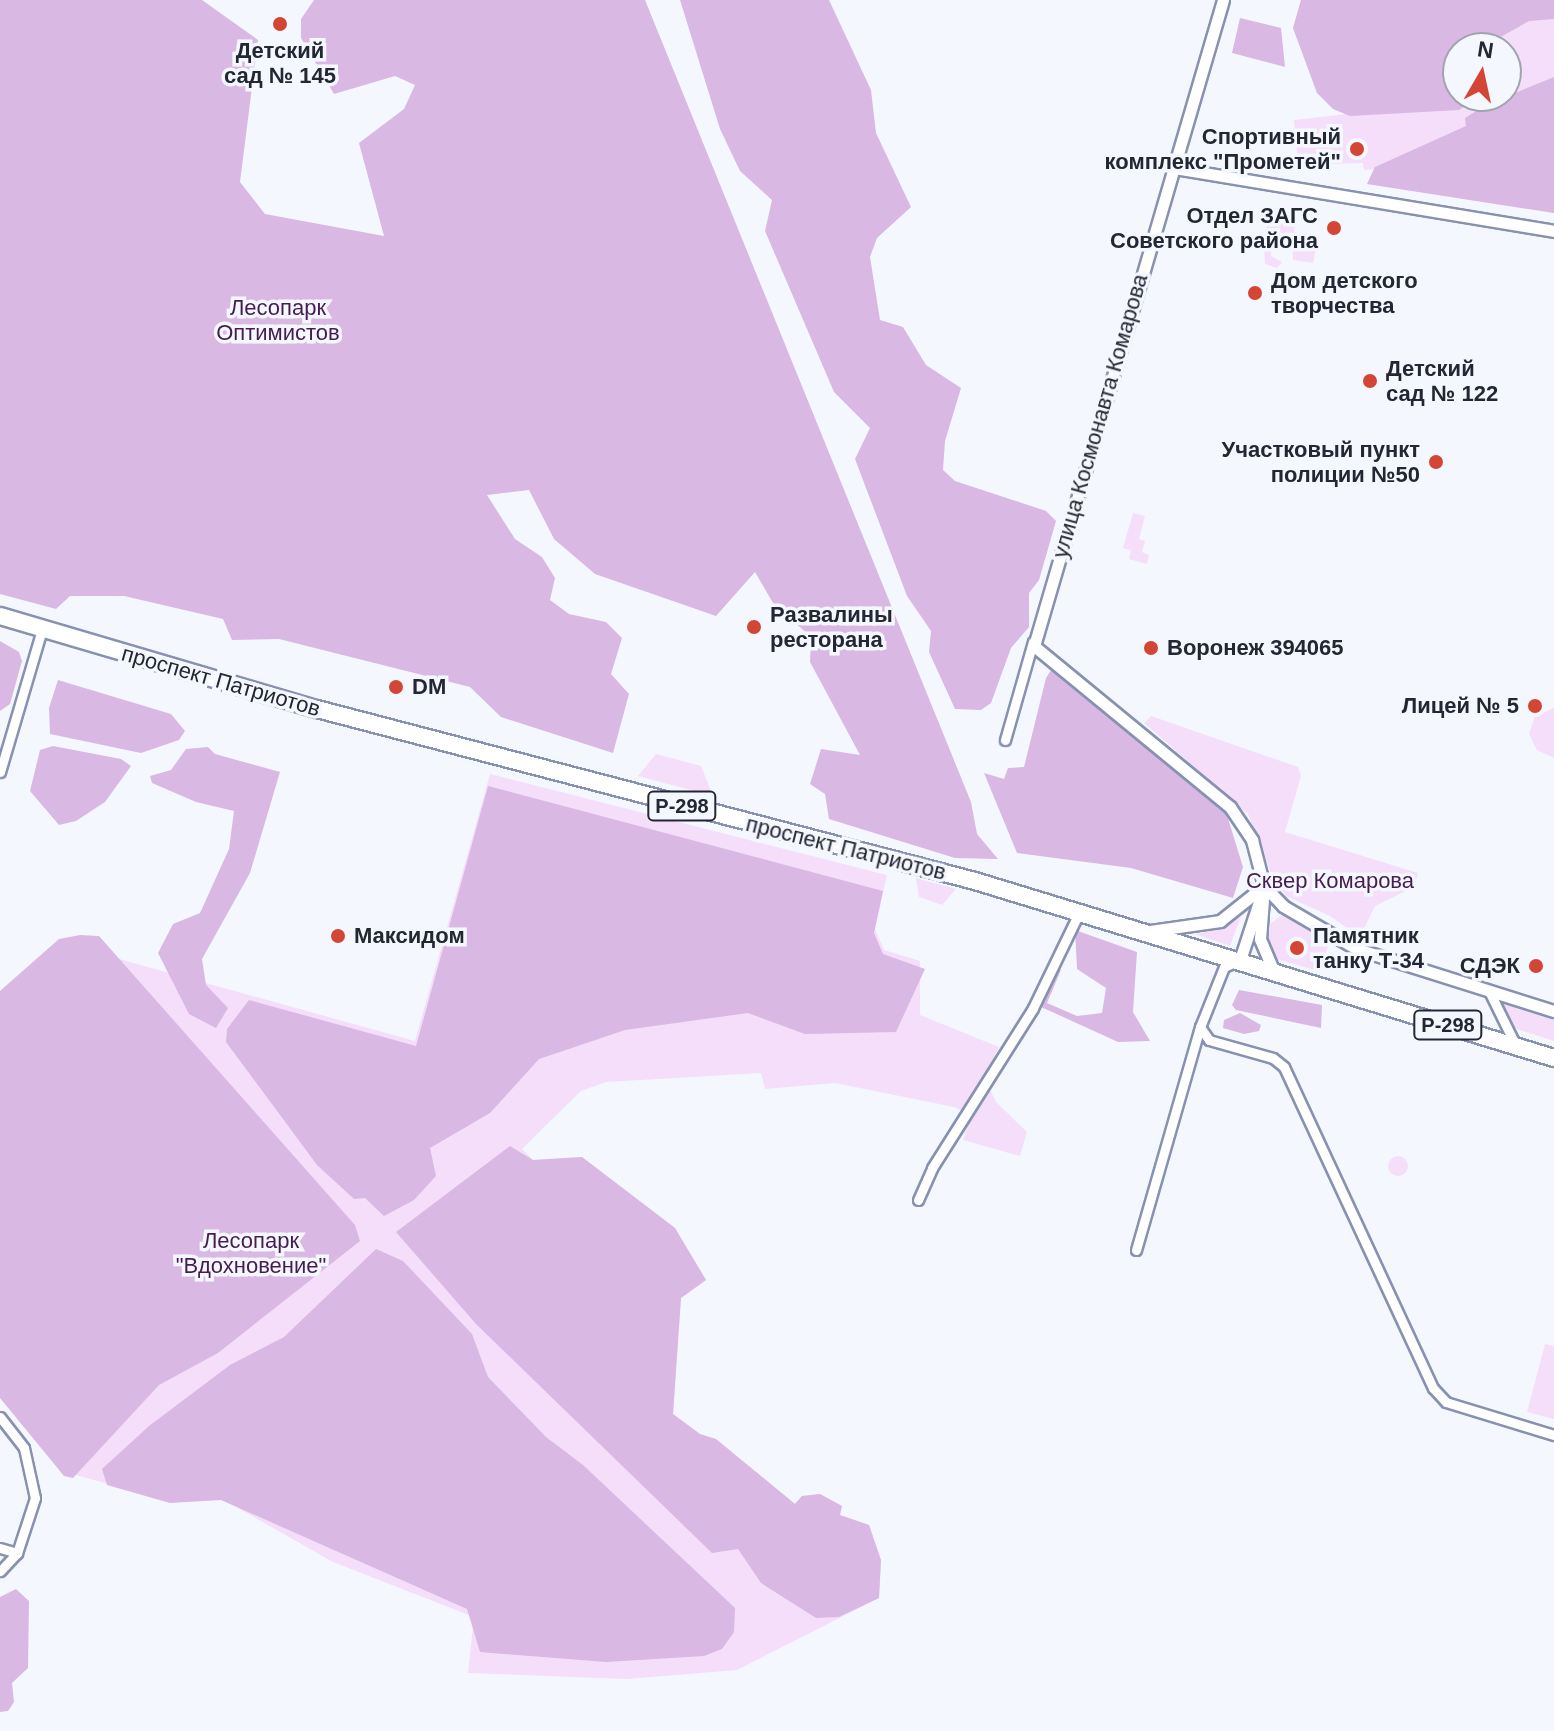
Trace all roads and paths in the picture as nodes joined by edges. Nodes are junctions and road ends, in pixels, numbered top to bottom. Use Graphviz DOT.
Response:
graph roads {
  1 [pos="1223,0"];
  2 [pos="1174,168"];
  3 [pos="1554,231"];
  4 [pos="0,616"];
  5 [pos="42,629"];
  6 [pos="1034,639"];
  7 [pos="1005,740"];
  8 [pos="0,772"];
  9 [pos="1264,886"];
  10 [pos="1079,913"];
  11 [pos="1146,931"];
  12 [pos="1240,960"];
  13 [pos="1273,970"];
  14 [pos="1490,993"];
  15 [pos="1554,1011"];
  16 [pos="1200,1027"];
  17 [pos="1516,1046"];
  18 [pos="1554,1058"];
  19 [pos="918,1200"];
  20 [pos="1136,1250"];
  21 [pos="0,1417"];
  22 [pos="1554,1435"];
  23 [pos="0,1548"];
  24 [pos="17,1553"];
  25 [pos="0,1571"];
  1 -- 2 [label="street, улица Космонавта Комарова"];
  2 -- 3 [label="street"];
  2 -- 6 [label="street, улица Космонавта Комарова"];
  4 -- 5 [label="highway, проспект Патриотов / Р-298"];
  5 -- 8 [label="street"];
  5 -- 10 [label="highway, проспект Патриотов / Р-298"];
  6 -- 7 [label="street, улица Космонавта Комарова"];
  6 -- 9 [label="street"];
  9 -- 11 [label="street"];
  9 -- 12 [label="street"];
  9 -- 13 [label="street"];
  9 -- 14 [label="street"];
  10 -- 11 [label="highway, проспект Патриотов / Р-298"];
  10 -- 19 [label="street"];
  11 -- 12 [label="highway, проспект Патриотов / Р-298"];
  12 -- 13 [label="highway, проспект Патриотов / Р-298"];
  12 -- 16 [label="street"];
  13 -- 17 [label="highway, проспект Патриотов / Р-298"];
  14 -- 15 [label="street"];
  14 -- 17 [label="street"];
  16 -- 20 [label="street"];
  16 -- 22 [label="street"];
  17 -- 18 [label="highway, проспект Патриотов / Р-298"];
  21 -- 24 [label="street"];
  23 -- 24 [label="street"];
  24 -- 25 [label="street"];
}
